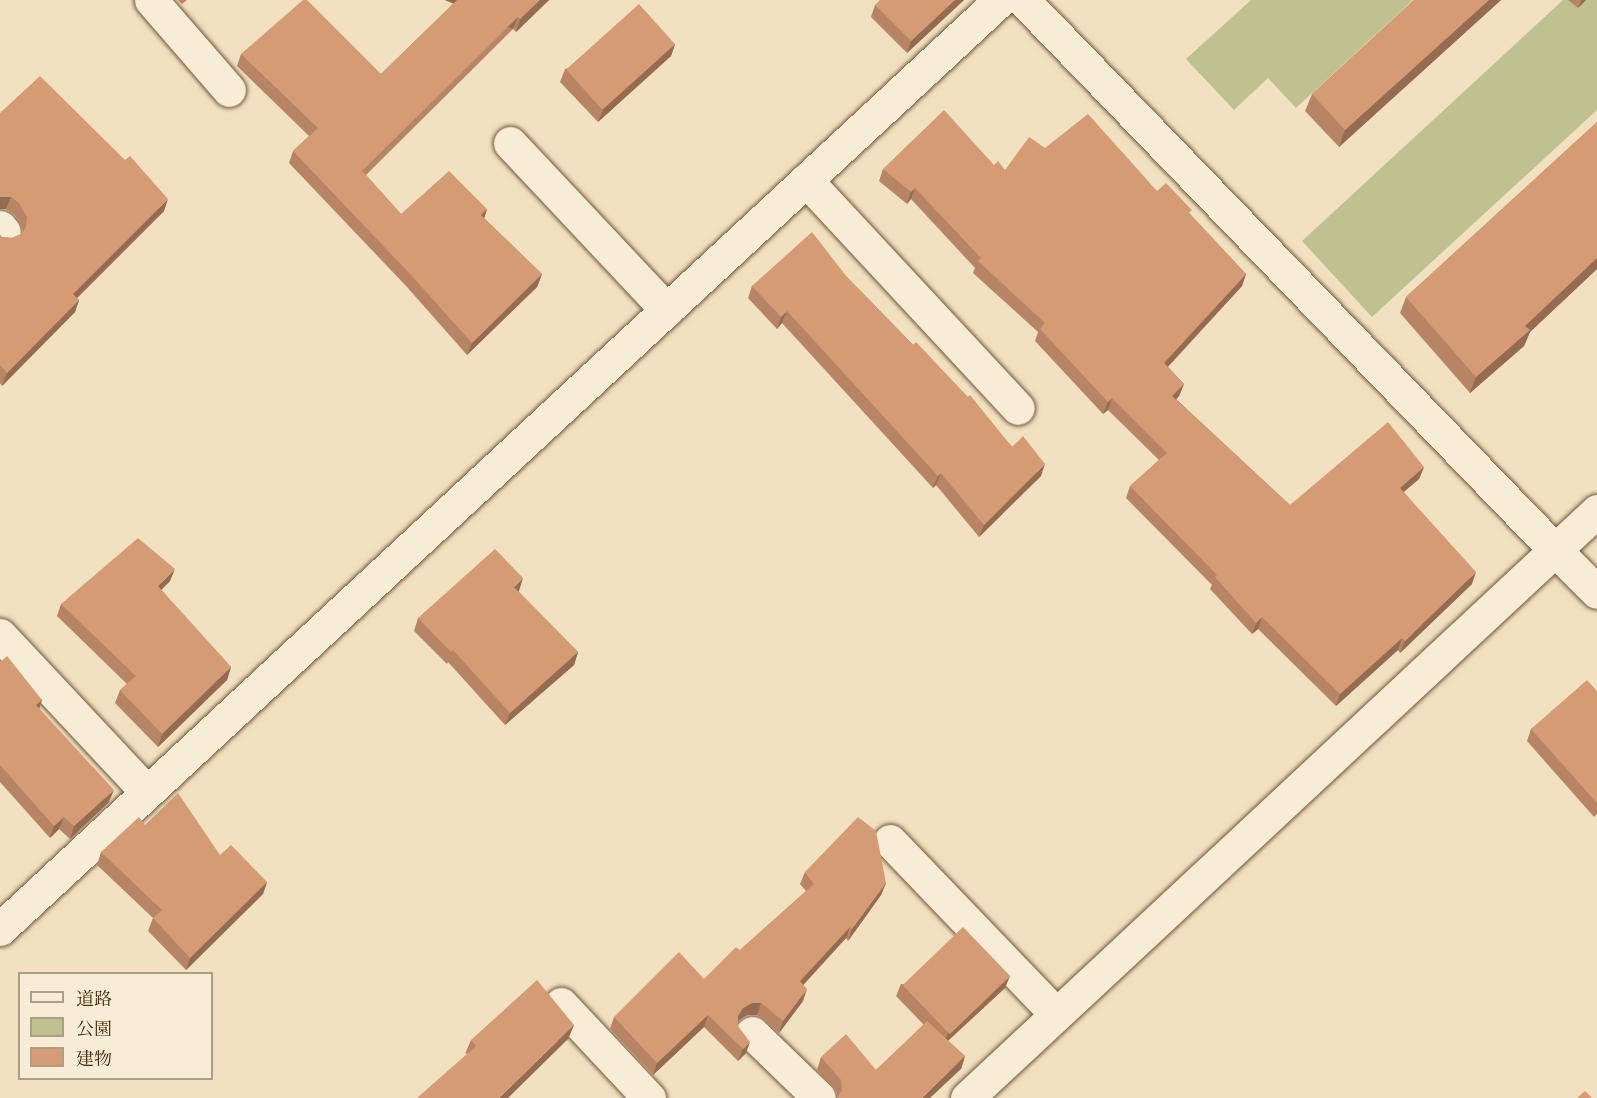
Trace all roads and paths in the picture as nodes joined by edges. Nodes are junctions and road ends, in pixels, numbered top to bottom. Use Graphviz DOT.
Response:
graph roads {
  1 [pos="152,0"];
  2 [pos="1000,0"];
  3 [pos="1023,0"];
  4 [pos="229,90"];
  5 [pos="510,143"];
  6 [pos="806,180"];
  7 [pos="667,310"];
  8 [pos="1018,408"];
  9 [pos="1597,511"];
  10 [pos="1555,550"];
  11 [pos="1597,592"];
  12 [pos="0,635"];
  13 [pos="147,792"];
  14 [pos="890,841"];
  15 [pos="0,929"];
  16 [pos="561,1004"];
  17 [pos="1056,1014"];
  18 [pos="752,1033"];
  19 [pos="649,1098"];
  20 [pos="819,1098"];
  21 [pos="967,1098"];
  1 -- 4 [label="street"];
  2 -- 6 [label="street"];
  3 -- 10 [label="street"];
  5 -- 7 [label="street"];
  6 -- 7 [label="street"];
  6 -- 8 [label="street"];
  7 -- 13 [label="street"];
  9 -- 10 [label="street"];
  10 -- 11 [label="street"];
  10 -- 17 [label="street"];
  12 -- 13 [label="street"];
  13 -- 15 [label="street"];
  14 -- 17 [label="street"];
  16 -- 19 [label="street"];
  17 -- 21 [label="street"];
  18 -- 20 [label="street"];
}
